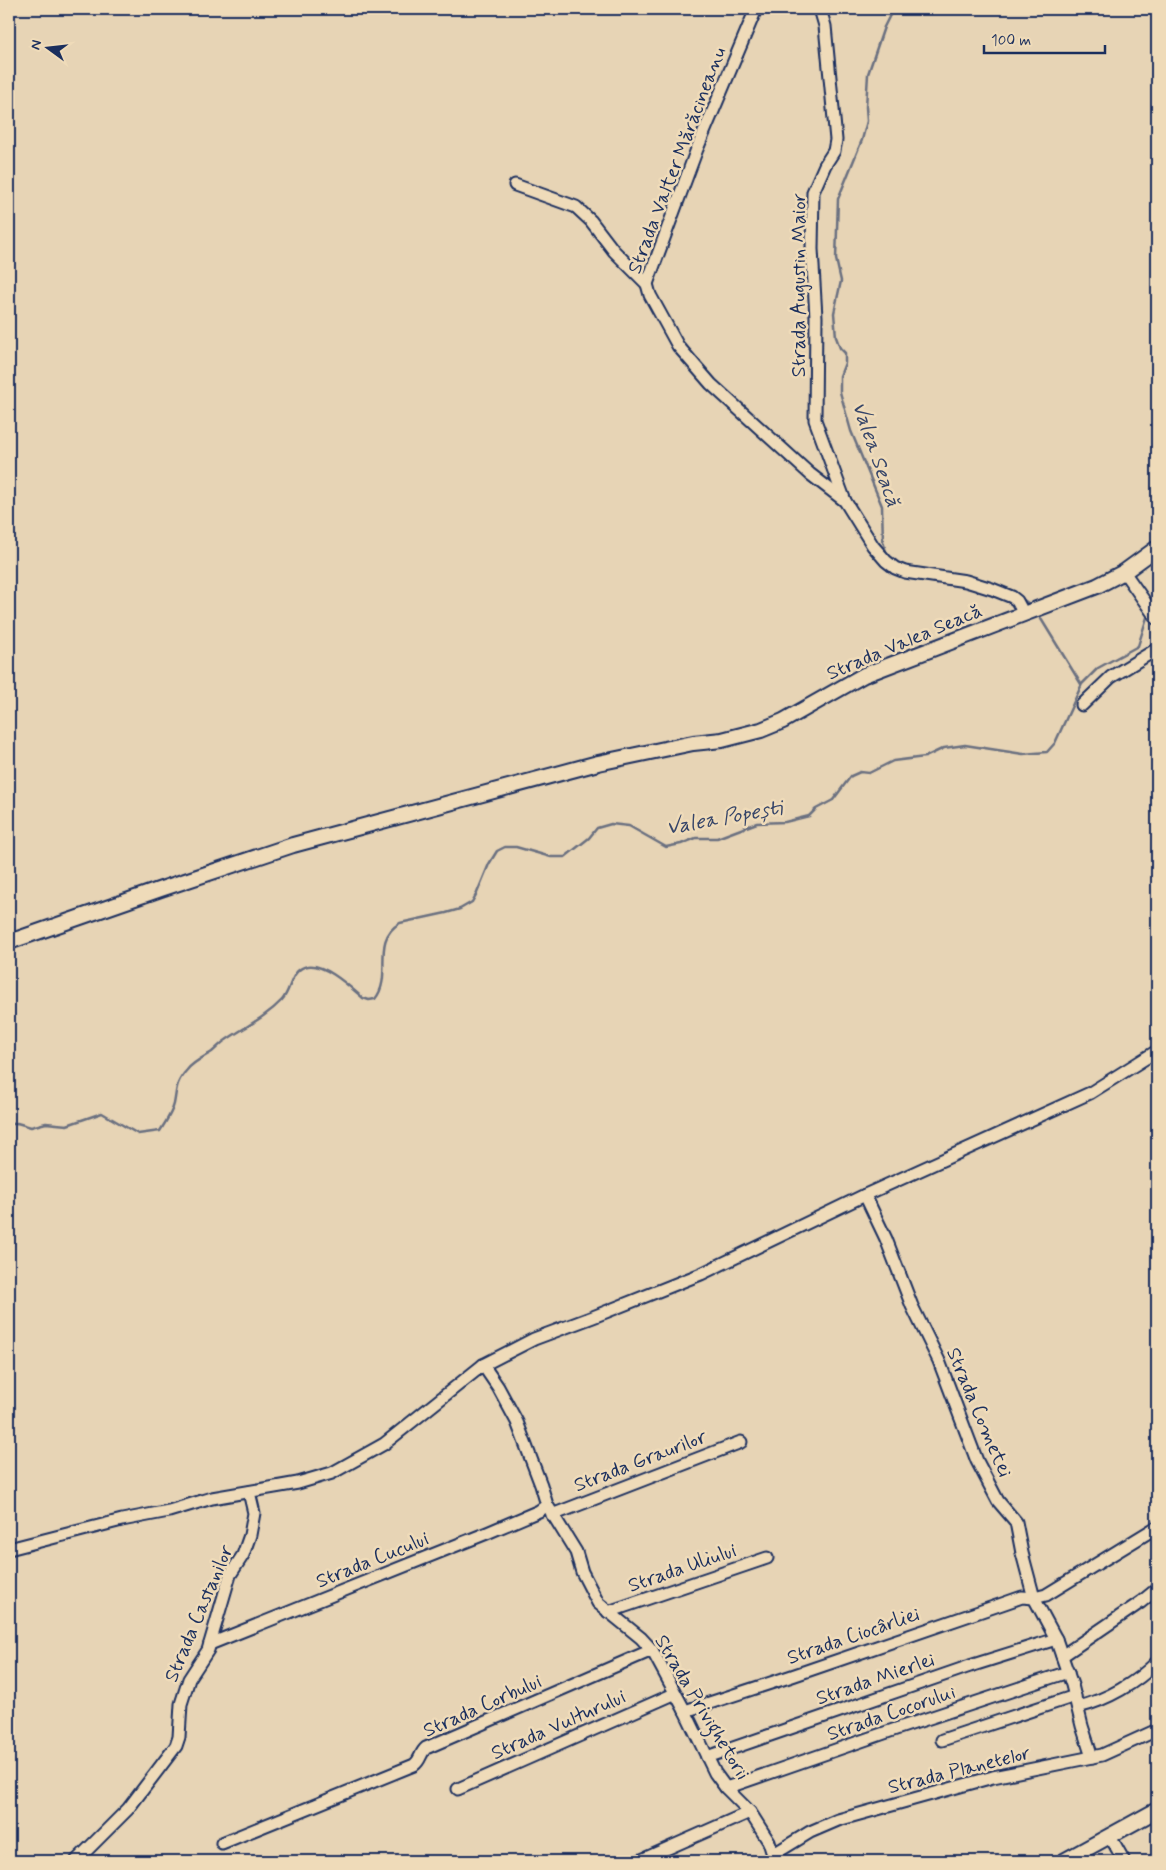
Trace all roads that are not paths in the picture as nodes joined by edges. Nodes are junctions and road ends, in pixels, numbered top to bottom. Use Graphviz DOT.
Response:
graph roads {
  1 [pos="756,9"];
  2 [pos="820,9"];
  3 [pos="515,185"];
  4 [pos="648,284"];
  5 [pos="845,501"];
  6 [pos="1157,548"];
  7 [pos="1124,572"];
  8 [pos="1153,612"];
  9 [pos="1026,613"];
  10 [pos="1157,649"];
  11 [pos="1082,706"];
  12 [pos="9,942"];
  13 [pos="1157,1051"];
  14 [pos="865,1195"];
  15 [pos="483,1365"];
  16 [pos="741,1442"];
  17 [pos="249,1492"];
  18 [pos="549,1510"];
  19 [pos="1157,1527"];
  20 [pos="9,1549"];
  21 [pos="767,1558"];
  22 [pos="1157,1589"];
  23 [pos="1034,1598"];
  24 [pos="608,1612"];
  25 [pos="1056,1639"];
  26 [pos="210,1644"];
  27 [pos="652,1650"];
  28 [pos="1062,1656"];
  29 [pos="1157,1662"];
  30 [pos="1068,1672"];
  31 [pos="674,1694"];
  32 [pos="1077,1702"];
  33 [pos="685,1711"];
  34 [pos="1157,1730"];
  35 [pos="942,1740"];
  36 [pos="707,1757"];
  37 [pos="1092,1757"];
  38 [pos="726,1788"];
  39 [pos="458,1789"];
  40 [pos="1157,1810"];
  41 [pos="750,1812"];
  42 [pos="1110,1836"];
  43 [pos="222,1843"];
  44 [pos="775,1858"];
  45 [pos="76,1861"];
  46 [pos="639,1861"];
  47 [pos="1064,1861"];
  48 [pos="1124,1861"];
  1 -- 4 [label="street, Strada Valter Mărăcineanu"];
  2 -- 5 [label="street, Strada Augustin Maior"];
  3 -- 4 [label="street"];
  4 -- 5 [label="street, Strada Valter Mărăcineanu"];
  5 -- 9 [label="street, Strada Valter Mărăcineanu"];
  6 -- 7 [label="main road, Strada Valea Seacă"];
  7 -- 8 [label="street"];
  7 -- 9 [label="main road, Strada Valea Seacă"];
  9 -- 12 [label="main road, Strada Valea Seacă"];
  10 -- 11 [label="street"];
  13 -- 14 [label="street"];
  14 -- 15 [label="street"];
  14 -- 23 [label="street, Strada Cometei"];
  15 -- 17 [label="street"];
  15 -- 18 [label="street, Strada Privighetorii"];
  16 -- 18 [label="street, Strada Graurilor"];
  17 -- 20 [label="street"];
  17 -- 26 [label="street, Strada Castanilor"];
  18 -- 24 [label="street, Strada Privighetorii"];
  18 -- 26 [label="street, Strada Cucului"];
  19 -- 23 [label="street, Strada Ciocârliei"];
  21 -- 24 [label="street, Strada Uliului"];
  22 -- 28 [label="street"];
  23 -- 25 [label="street, Strada Cometei"];
  23 -- 33 [label="street, Strada Ciocârliei"];
  24 -- 27 [label="street, Strada Privighetorii"];
  25 -- 28 [label="street, Strada Cometei"];
  25 -- 36 [label="street, Strada Mierlei"];
  26 -- 45 [label="street, Strada Castanilor"];
  27 -- 31 [label="street, Strada Privighetorii"];
  27 -- 43 [label="street, Strada Corbului"];
  28 -- 30 [label="street, Strada Cometei"];
  29 -- 32 [label="street"];
  30 -- 32 [label="street, Strada Cometei"];
  30 -- 38 [label="street, Strada Cocorului"];
  31 -- 33 [label="street, Strada Privighetorii"];
  31 -- 39 [label="street, Strada Vulturului"];
  32 -- 35 [label="street"];
  32 -- 37 [label="street, Strada Cometei"];
  33 -- 36 [label="street, Strada Privighetorii"];
  34 -- 37 [label="street, Strada Planetelor"];
  36 -- 38 [label="street, Strada Privighetorii"];
  37 -- 44 [label="street, Strada Planetelor"];
  38 -- 41 [label="street, Strada Privighetorii"];
  40 -- 42 [label="main road"];
  41 -- 44 [label="street, Strada Privighetorii"];
  41 -- 46 [label="street"];
  42 -- 47 [label="main road"];
  42 -- 48 [label="street"];
}
